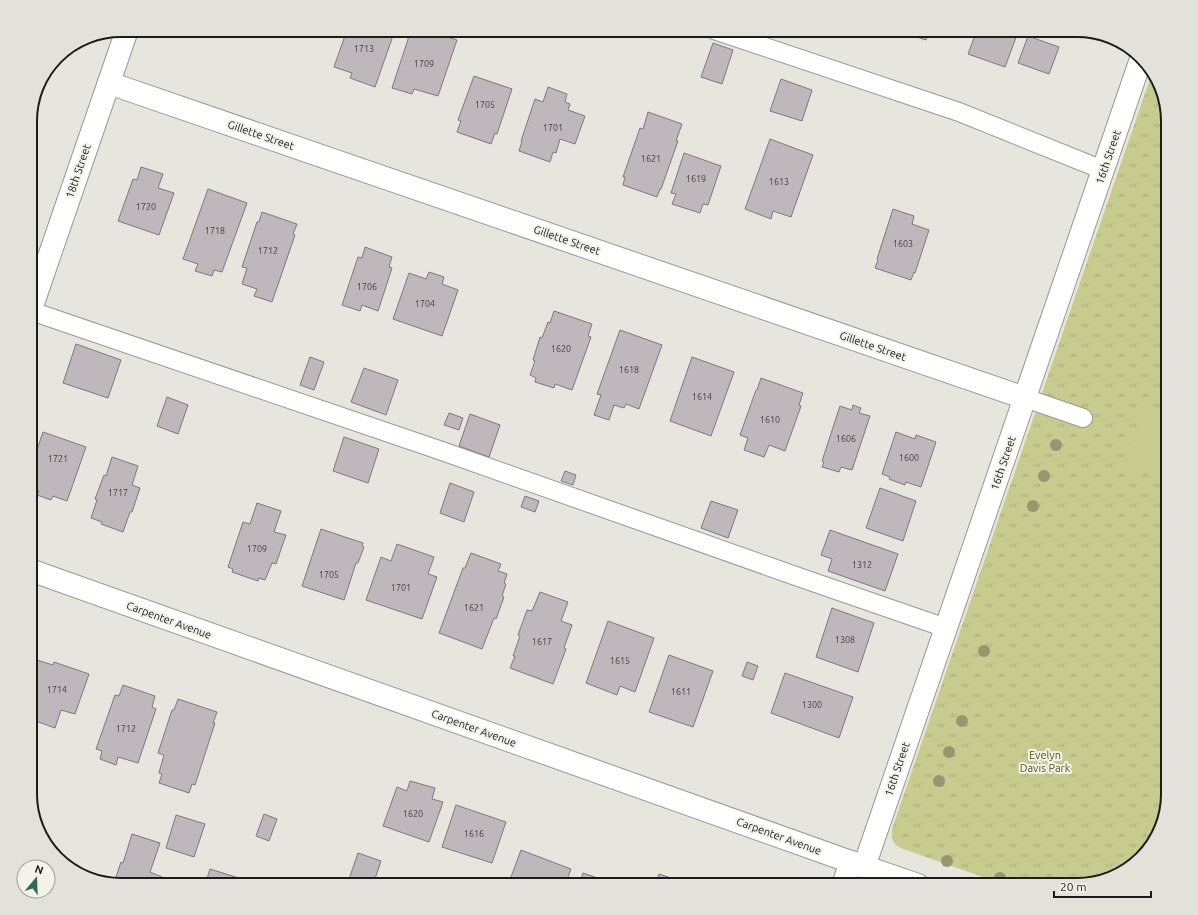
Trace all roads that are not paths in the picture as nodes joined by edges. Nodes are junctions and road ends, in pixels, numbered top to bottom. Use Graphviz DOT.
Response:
graph roads {
  1 [pos="125,37"];
  2 [pos="735,37"];
  3 [pos="1139,65"];
  4 [pos="109,83"];
  5 [pos="1103,170"];
  6 [pos="37,292"];
  7 [pos="37,314"];
  8 [pos="1025,398"];
  9 [pos="1083,418"];
  10 [pos="37,572"];
  11 [pos="946,628"];
  12 [pos="858,865"];
  13 [pos="848,878"];
  14 [pos="897,878"];
  1 -- 4 [label="street, 18th Street"];
  2 -- 5 [label="lane"];
  3 -- 5 [label="street, 16th Street"];
  4 -- 6 [label="street, 18th Street"];
  4 -- 8 [label="street, Gillette Street"];
  5 -- 8 [label="street, 16th Street"];
  7 -- 11 [label="lane"];
  8 -- 9 [label="lane"];
  8 -- 11 [label="street, 16th Street"];
  10 -- 12 [label="street, Carpenter Avenue"];
  11 -- 12 [label="street, 16th Street"];
  12 -- 13 [label="street, 16th Street"];
  12 -- 14 [label="street, Carpenter Avenue"];
}
